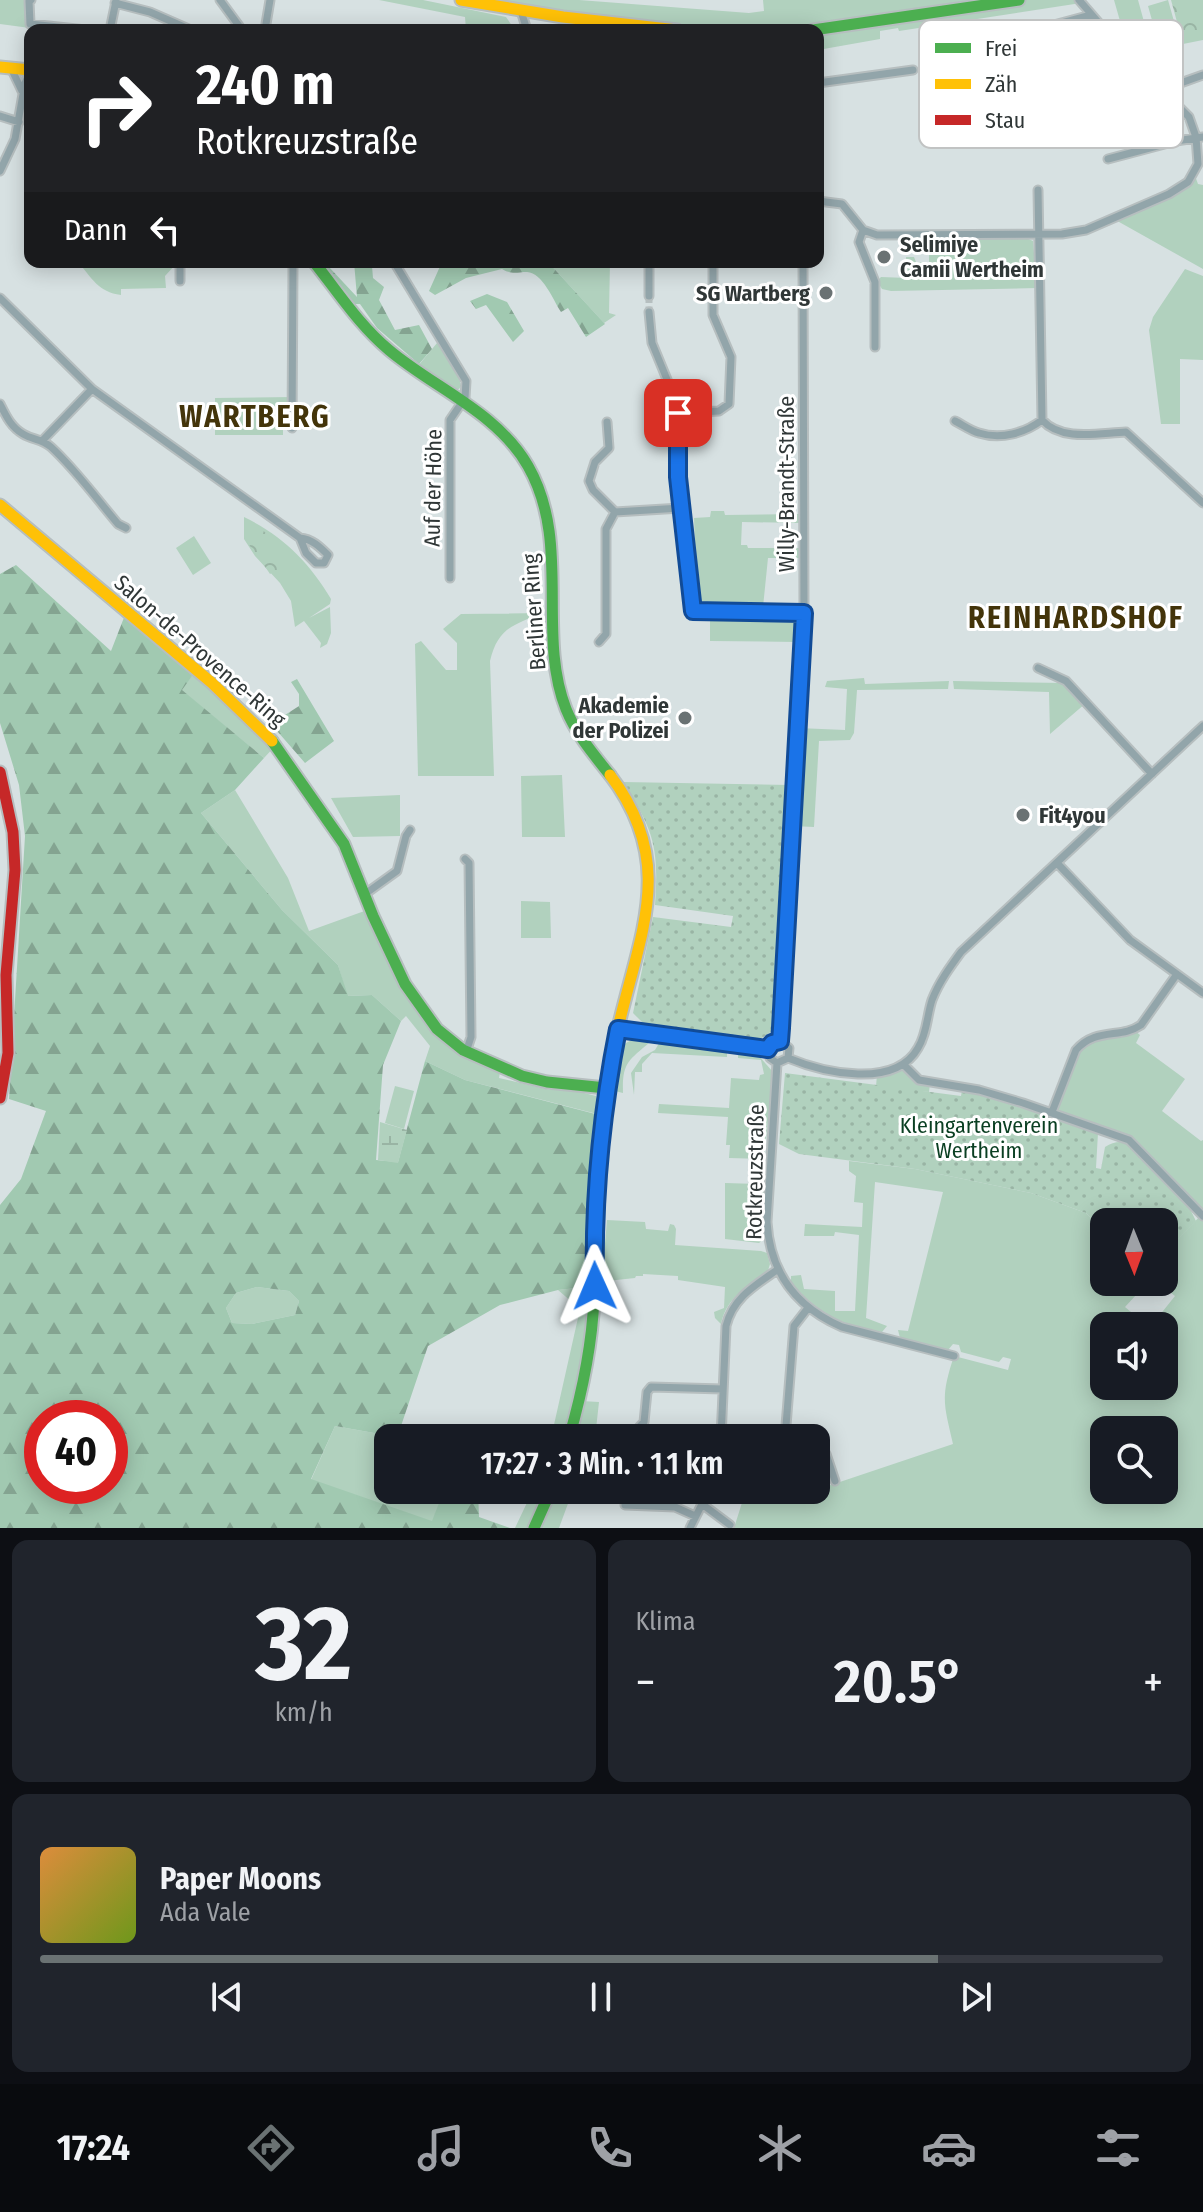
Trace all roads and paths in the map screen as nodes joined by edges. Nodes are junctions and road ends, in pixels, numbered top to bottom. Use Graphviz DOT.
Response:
graph roads {
  1 [pos="31,0"];
  2 [pos="270,0"];
  3 [pos="461,0"];
  4 [pos="1019,0"];
  5 [pos="1079,0"];
  6 [pos="115,1"];
  7 [pos="226,1"];
  8 [pos="521,11"];
  9 [pos="1091,15"];
  10 [pos="1073,20"];
  11 [pos="1095,20"];
  12 [pos="30,24"];
  13 [pos="111,24"];
  14 [pos="177,24"];
  15 [pos="239,24"];
  16 [pos="266,24"];
  17 [pos="525,24"];
  18 [pos="620,24"];
  19 [pos="824,28"];
  20 [pos="5,67"];
  21 [pos="913,70"];
  22 [pos="1203,75"];
  23 [pos="824,82"];
  24 [pos="1183,82"];
  25 [pos="24,90"];
  26 [pos="23,93"];
  27 [pos="1183,111"];
  28 [pos="0,116"];
  29 [pos="19,122"];
  30 [pos="1200,137"];
  31 [pos="1154,148"];
  32 [pos="1108,159"];
  33 [pos="0,171"];
  34 [pos="1038,190"];
  35 [pos="824,202"];
  36 [pos="863,230"];
  37 [pos="1040,234"];
  38 [pos="180,268"];
  39 [pos="293,268"];
  40 [pos="319,268"];
  41 [pos="398,268"];
  42 [pos="649,268"];
  43 [pos="713,268"];
  44 [pos="803,268"];
  45 [pos="180,281"];
  46 [pos="649,296"];
  47 [pos="0,298"];
  48 [pos="649,312"];
  49 [pos="875,347"];
  50 [pos="92,389"];
  51 [pos="462,402"];
  52 [pos="0,404"];
  53 [pos="678,413"];
  54 [pos="1042,420"];
  55 [pos="955,421"];
  56 [pos="607,422"];
  57 [pos="292,428"];
  58 [pos="43,440"];
  59 [pos="1203,503"];
  60 [pos="0,505"];
  61 [pos="681,508"];
  62 [pos="615,512"];
  63 [pos="126,528"];
  64 [pos="300,538"];
  65 [pos="450,578"];
  66 [pos="804,613"];
  67 [pos="599,642"];
  68 [pos="1038,668"];
  69 [pos="1203,726"];
  70 [pos="0,772"];
  71 [pos="1152,774"];
  72 [pos="410,830"];
  73 [pos="465,859"];
  74 [pos="1057,863"];
  75 [pos="365,894"];
  76 [pos="1177,974"];
  77 [pos="1203,993"];
  78 [pos="618,1029"];
  79 [pos="780,1041"];
  80 [pos="768,1049"];
  81 [pos="466,1052"];
  82 [pos="788,1058"];
  83 [pos="777,1063"];
  84 [pos="903,1064"];
  85 [pos="606,1088"];
  86 [pos="0,1098"];
  87 [pos="1052,1112"];
  88 [pos="1203,1216"];
  89 [pos="777,1270"];
  90 [pos="808,1308"];
  91 [pos="954,1356"];
  92 [pos="723,1389"];
  93 [pos="573,1424"];
  94 [pos="642,1424"];
  95 [pos="722,1424"];
  96 [pos="786,1424"];
  97 [pos="830,1466"];
  98 [pos="835,1481"];
  99 [pos="545,1504"];
  100 [pos="625,1504"];
  101 [pos="702,1504"];
  102 [pos="695,1516"];
  103 [pos="730,1525"];
  104 [pos="534,1528"];
  105 [pos="690,1528"];
  1 -- 12 [label="street"];
  2 -- 16 [label="street"];
  3 -- 8 [label="street"];
  4 -- 19 [label="street"];
  5 -- 9 [label="street"];
  6 -- 13 [label="street"];
  6 -- 14 [label="street"];
  7 -- 15 [label="street"];
  8 -- 17 [label="street"];
  8 -- 18 [label="street"];
  9 -- 10 [label="street"];
  9 -- 11 [label="street"];
  20 -- 26 [label="street"];
  21 -- 23 [label="street"];
  22 -- 24 [label="street"];
  25 -- 26 [label="street"];
  26 -- 29 [label="street"];
  27 -- 30 [label="street"];
  28 -- 29 [label="street"];
  29 -- 33 [label="street"];
  30 -- 37 [label="street"];
  31 -- 32 [label="street"];
  34 -- 37 [label="street"];
  35 -- 36 [label="street"];
  36 -- 37 [label="street"];
  36 -- 49 [label="street"];
  37 -- 54 [label="street"];
  38 -- 45 [label="street"];
  39 -- 57 [label="street"];
  40 -- 51 [label="street, Berliner Ring"];
  41 -- 51 [label="street"];
  42 -- 46 [label="street"];
  43 -- 53 [label="street"];
  44 -- 66 [label="street, Willy-Brandt-Straße"];
  47 -- 50 [label="street"];
  48 -- 53 [label="street"];
  50 -- 58 [label="street"];
  50 -- 64 [label="street"];
  51 -- 65 [label="street, Auf der Höhe"];
  51 -- 78 [label="street, Berliner Ring"];
  52 -- 58 [label="street"];
  53 -- 61 [label="street"];
  54 -- 55 [label="street"];
  54 -- 59 [label="street"];
  56 -- 62 [label="street"];
  58 -- 63 [label="street"];
  60 -- 75 [label="street, Salon-de-Provence-Ring"];
  61 -- 62 [label="street"];
  61 -- 66 [label="street"];
  62 -- 67 [label="street"];
  66 -- 79 [label="street, Willy-Brandt-Straße"];
  68 -- 71 [label="street"];
  69 -- 71 [label="street"];
  70 -- 86 [label="street"];
  71 -- 74 [label="street"];
  72 -- 75 [label="street"];
  73 -- 81 [label="street"];
  74 -- 76 [label="street"];
  74 -- 84 [label="street"];
  75 -- 81 [label="street, Salon-de-Provence-Ring"];
  76 -- 77 [label="street"];
  76 -- 87 [label="street"];
  78 -- 80 [label="street"];
  78 -- 85 [label="street, Berliner Ring"];
  79 -- 80 [label="street"];
  79 -- 82 [label="street"];
  80 -- 83 [label="street"];
  81 -- 85 [label="street, Salon-de-Provence-Ring"];
  82 -- 83 [label="street"];
  82 -- 84 [label="street"];
  83 -- 89 [label="street, Rotkreuzstraße"];
  84 -- 87 [label="street"];
  85 -- 93 [label="street, Berliner Ring"];
  87 -- 88 [label="street"];
  89 -- 90 [label="street, Rotkreuzstraße"];
  89 -- 92 [label="street"];
  90 -- 91 [label="street, Rotkreuzstraße"];
  90 -- 96 [label="street"];
  92 -- 94 [label="street"];
  92 -- 95 [label="street"];
  97 -- 98 [label="street"];
  99 -- 104 [label="street"];
  100 -- 102 [label="street"];
  101 -- 102 [label="street"];
  101 -- 103 [label="street"];
  102 -- 105 [label="street"];
}
